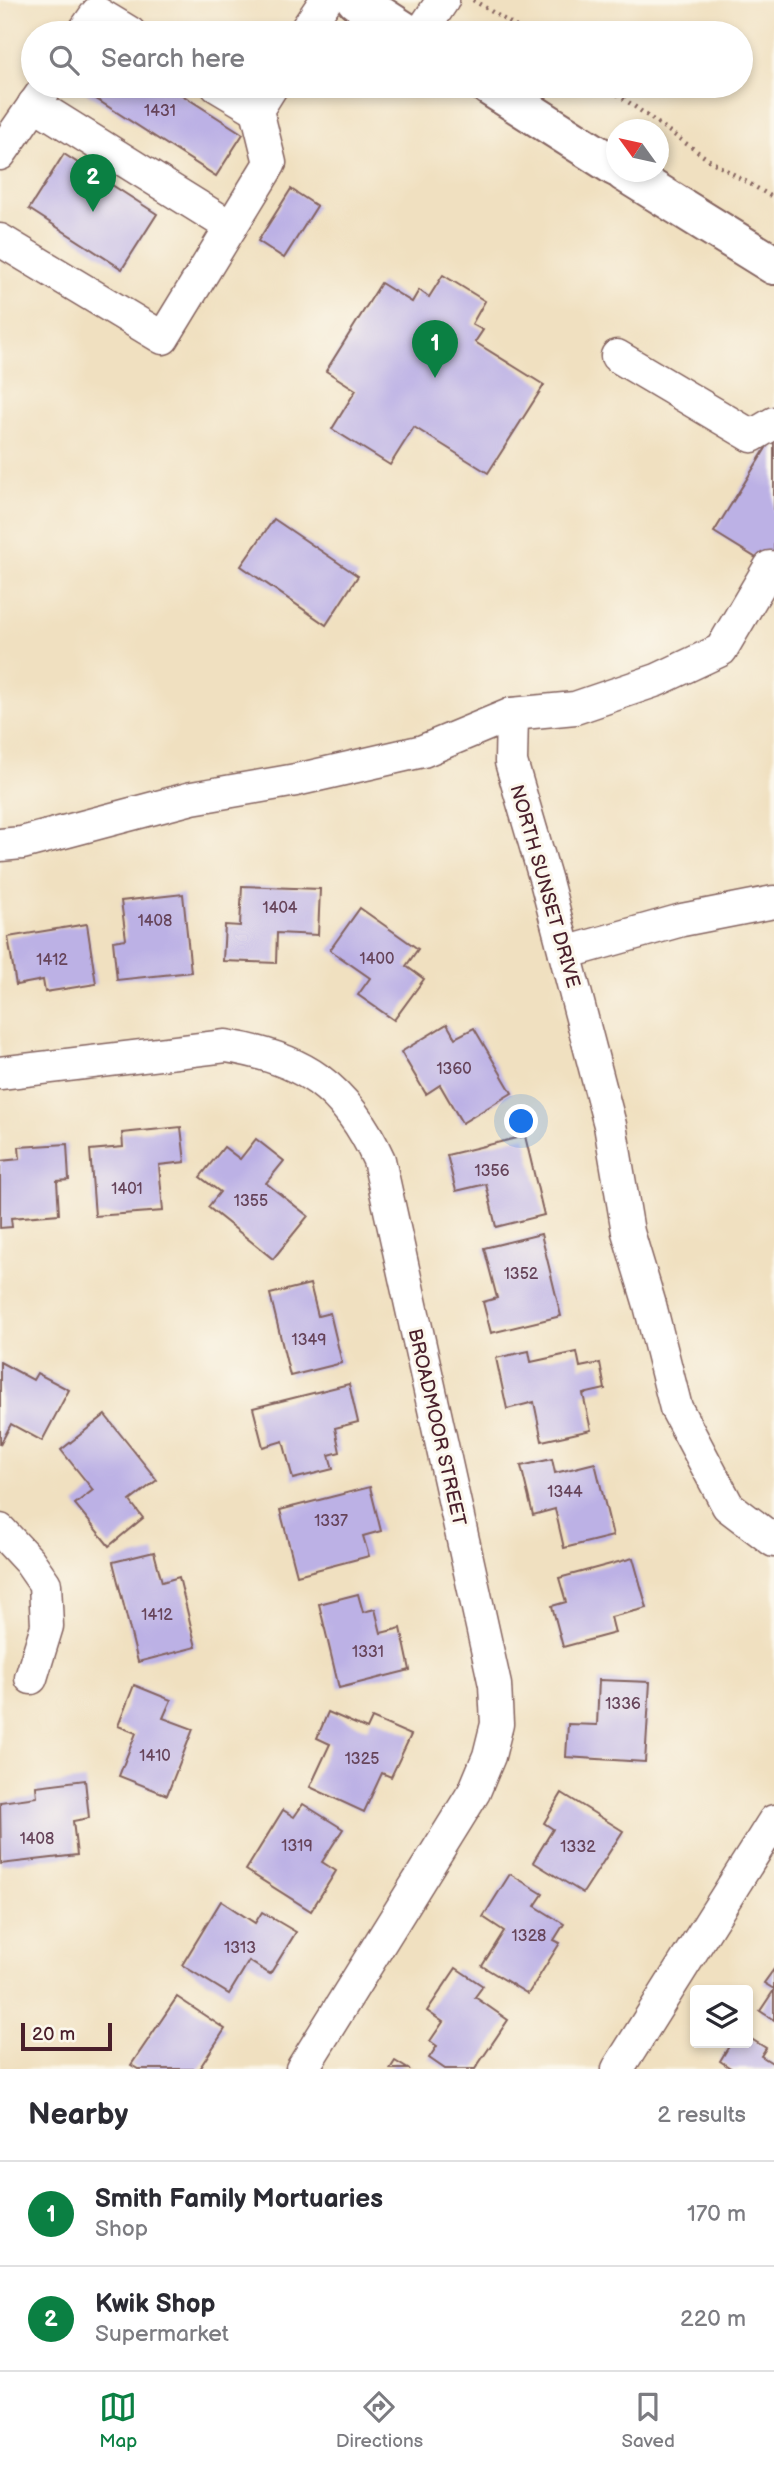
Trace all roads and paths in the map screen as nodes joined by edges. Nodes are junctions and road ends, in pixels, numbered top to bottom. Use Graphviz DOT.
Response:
graph roads {
  1 [pos="326,0"];
  2 [pos="356,0"];
  3 [pos="443,0"];
  4 [pos="473,0"];
  5 [pos="91,21"];
  6 [pos="110,21"];
  7 [pos="312,21"];
  8 [pos="388,21"];
  9 [pos="429,21"];
  10 [pos="507,21"];
  11 [pos="39,98"];
  12 [pos="45,98"];
  13 [pos="265,98"];
  14 [pos="508,98"];
  15 [pos="623,98"];
  16 [pos="0,154"];
  17 [pos="606,160"];
  18 [pos="640,182"];
  19 [pos="774,198"];
  20 [pos="231,227"];
  21 [pos="0,240"];
  22 [pos="774,265"];
  23 [pos="617,356"];
  24 [pos="774,423"];
  25 [pos="770,567"];
  26 [pos="512,714"];
  27 [pos="0,845"];
  28 [pos="774,902"];
  29 [pos="565,953"];
  30 [pos="0,1073"];
  31 [pos="0,1530"];
  32 [pos="774,1541"];
  33 [pos="31,1678"];
  34 [pos="774,1821"];
  35 [pos="302,2069"];
  36 [pos="618,2069"];
  1 -- 7 [label="street"];
  2 -- 8 [label="main road"];
  3 -- 9 [label="street"];
  4 -- 10 [label="path"];
  5 -- 6 [label="street"];
  11 -- 16 [label="street"];
  12 -- 20 [label="street"];
  13 -- 20 [label="street"];
  14 -- 17 [label="main road"];
  15 -- 19 [label="path"];
  18 -- 22 [label="main road"];
  20 -- 21 [label="street"];
  23 -- 24 [label="street"];
  25 -- 26 [label="street"];
  26 -- 27 [label="street"];
  26 -- 29 [label="street, NORTH SUNSET DRIVE"];
  28 -- 29 [label="street"];
  29 -- 32 [label="street, NORTH SUNSET DRIVE"];
  30 -- 35 [label="street, BROADMOOR STREET"];
  31 -- 33 [label="street"];
  34 -- 36 [label="street"];
}
